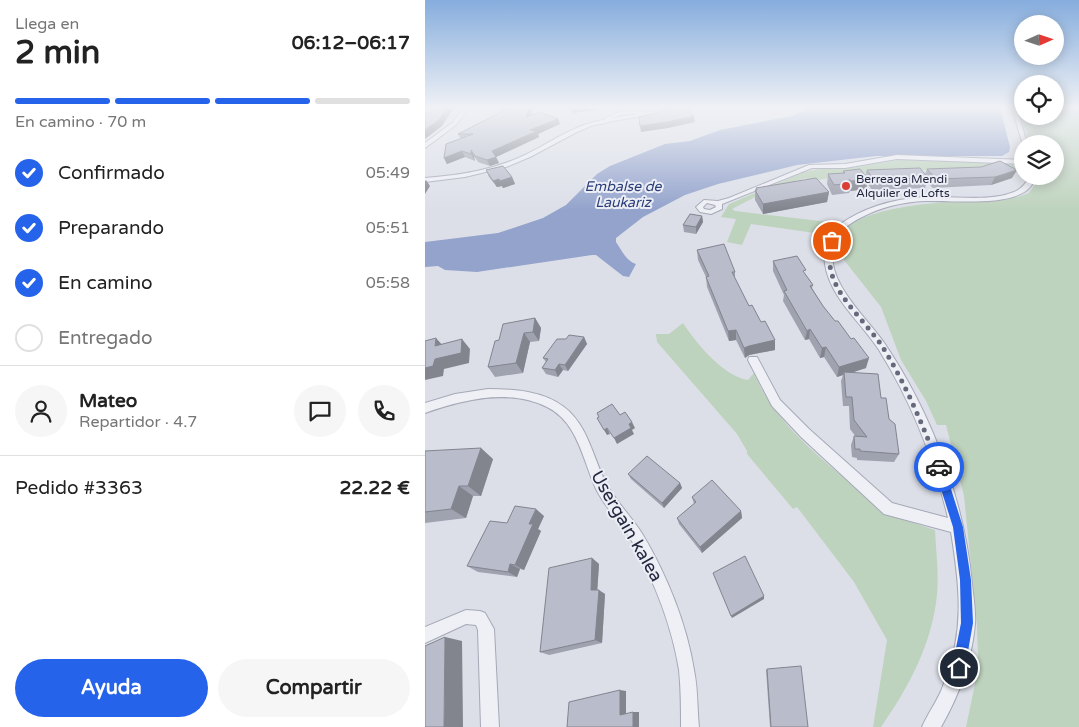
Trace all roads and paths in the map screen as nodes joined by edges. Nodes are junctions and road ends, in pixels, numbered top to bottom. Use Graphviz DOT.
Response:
graph roads {
  1 [pos="554,142"];
  2 [pos="1014,162"];
  3 [pos="425,180"];
  4 [pos="1028,185"];
  5 [pos="718,203"];
  6 [pos="753,360"];
  7 [pos="425,408"];
  8 [pos="958,527"];
  9 [pos="425,635"];
  10 [pos="490,727"];
  11 [pos="690,727"];
  12 [pos="931,727"];
  1 -- 3 [label="street"];
  2 -- 5 [label="street"];
  4 -- 8 [label="street"];
  6 -- 8 [label="street"];
  7 -- 11 [label="street, Usergain kalea"];
  8 -- 12 [label="street"];
  9 -- 10 [label="street"];
}
